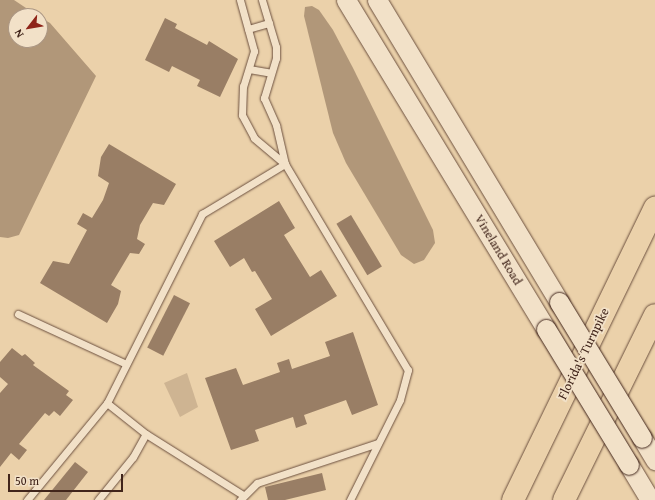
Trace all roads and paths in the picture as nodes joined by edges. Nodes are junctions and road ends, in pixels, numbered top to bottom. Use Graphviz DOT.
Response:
graph roads {
  1 [pos="240,0"];
  2 [pos="262,0"];
  3 [pos="346,0"];
  4 [pos="377,0"];
  5 [pos="268,22"];
  6 [pos="248,29"];
  7 [pos="249,69"];
  8 [pos="271,73"];
  9 [pos="285,164"];
  10 [pos="655,208"];
  11 [pos="18,314"];
  12 [pos="655,314"];
  13 [pos="126,364"];
  14 [pos="107,403"];
  15 [pos="146,434"];
  16 [pos="378,443"];
  17 [pos="655,460"];
  18 [pos="241,497"];
  19 [pos="27,500"];
  20 [pos="98,500"];
  21 [pos="350,500"];
  22 [pos="513,500"];
  23 [pos="564,500"];
  24 [pos="650,500"];
  1 -- 6 [label="lane"];
  2 -- 5 [label="lane"];
  3 -- 24 [label="street, Vineland Road, bridge"];
  4 -- 17 [label="street, Vineland Road, bridge"];
  5 -- 6 [label="lane"];
  5 -- 8 [label="lane"];
  6 -- 7 [label="lane"];
  7 -- 8 [label="lane"];
  7 -- 9 [label="lane"];
  8 -- 9 [label="lane"];
  9 -- 13 [label="lane"];
  9 -- 16 [label="lane"];
  10 -- 22 [label="highway, Florida's Turnpike"];
  11 -- 13 [label="lane"];
  12 -- 23 [label="highway"];
  13 -- 14 [label="lane"];
  14 -- 15 [label="lane"];
  14 -- 19 [label="lane"];
  15 -- 18 [label="lane"];
  15 -- 20 [label="lane"];
  16 -- 18 [label="lane"];
  16 -- 21 [label="lane"];
}
